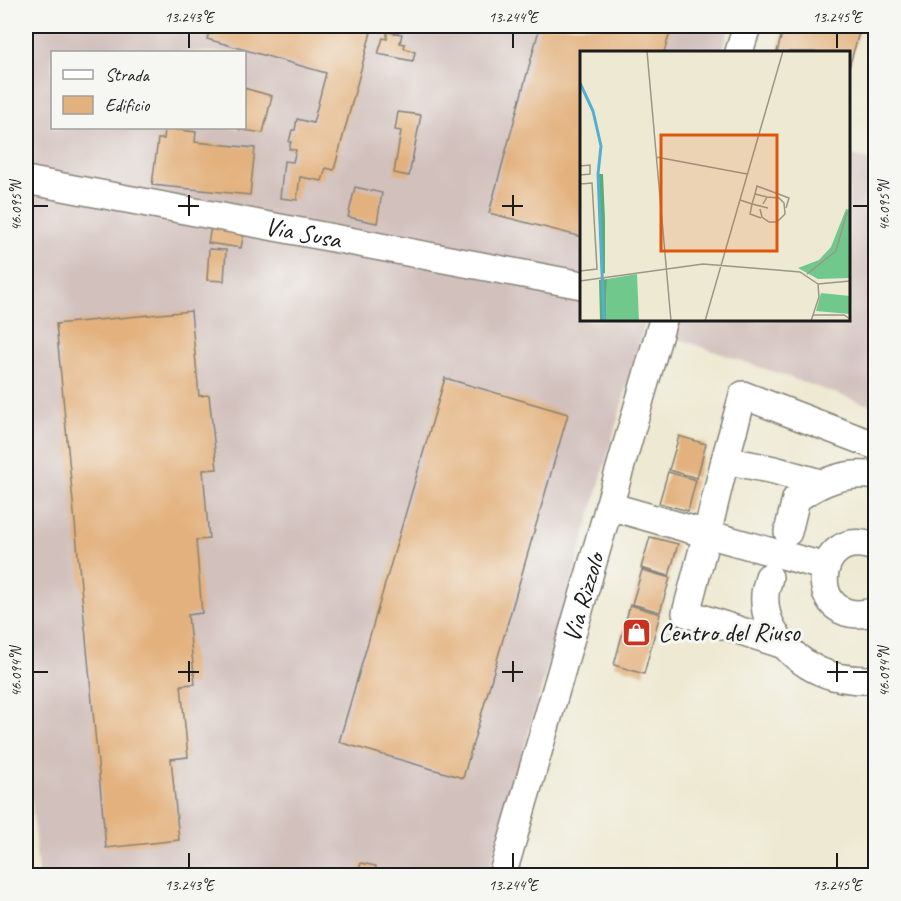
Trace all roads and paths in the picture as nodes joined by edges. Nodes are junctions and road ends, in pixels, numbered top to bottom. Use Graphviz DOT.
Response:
graph roads {
  1 [pos="747,26"];
  2 [pos="740,51"];
  3 [pos="26,180"];
  4 [pos="580,285"];
  5 [pos="663,321"];
  6 [pos="876,446"];
  7 [pos="725,460"];
  8 [pos="876,476"];
  9 [pos="820,483"];
  10 [pos="609,506"];
  11 [pos="788,532"];
  12 [pos="707,534"];
  13 [pos="876,548"];
  14 [pos="826,567"];
  15 [pos="769,577"];
  16 [pos="876,611"];
  17 [pos="787,646"];
  18 [pos="876,680"];
  19 [pos="502,876"];
  1 -- 2 [label="street"];
  3 -- 4 [label="street, Via Susa"];
  5 -- 10 [label="street, Via Rizzolo"];
  6 -- 7 [label="street"];
  7 -- 9 [label="street"];
  7 -- 12 [label="street"];
  8 -- 9 [label="street"];
  9 -- 11 [label="street"];
  10 -- 12 [label="street"];
  10 -- 19 [label="street, Via Rizzolo"];
  12 -- 14 [label="street"];
  12 -- 17 [label="street"];
  13 -- 14 [label="street"];
  14 -- 16 [label="street"];
  15 -- 17 [label="street"];
  17 -- 18 [label="street"];
}
